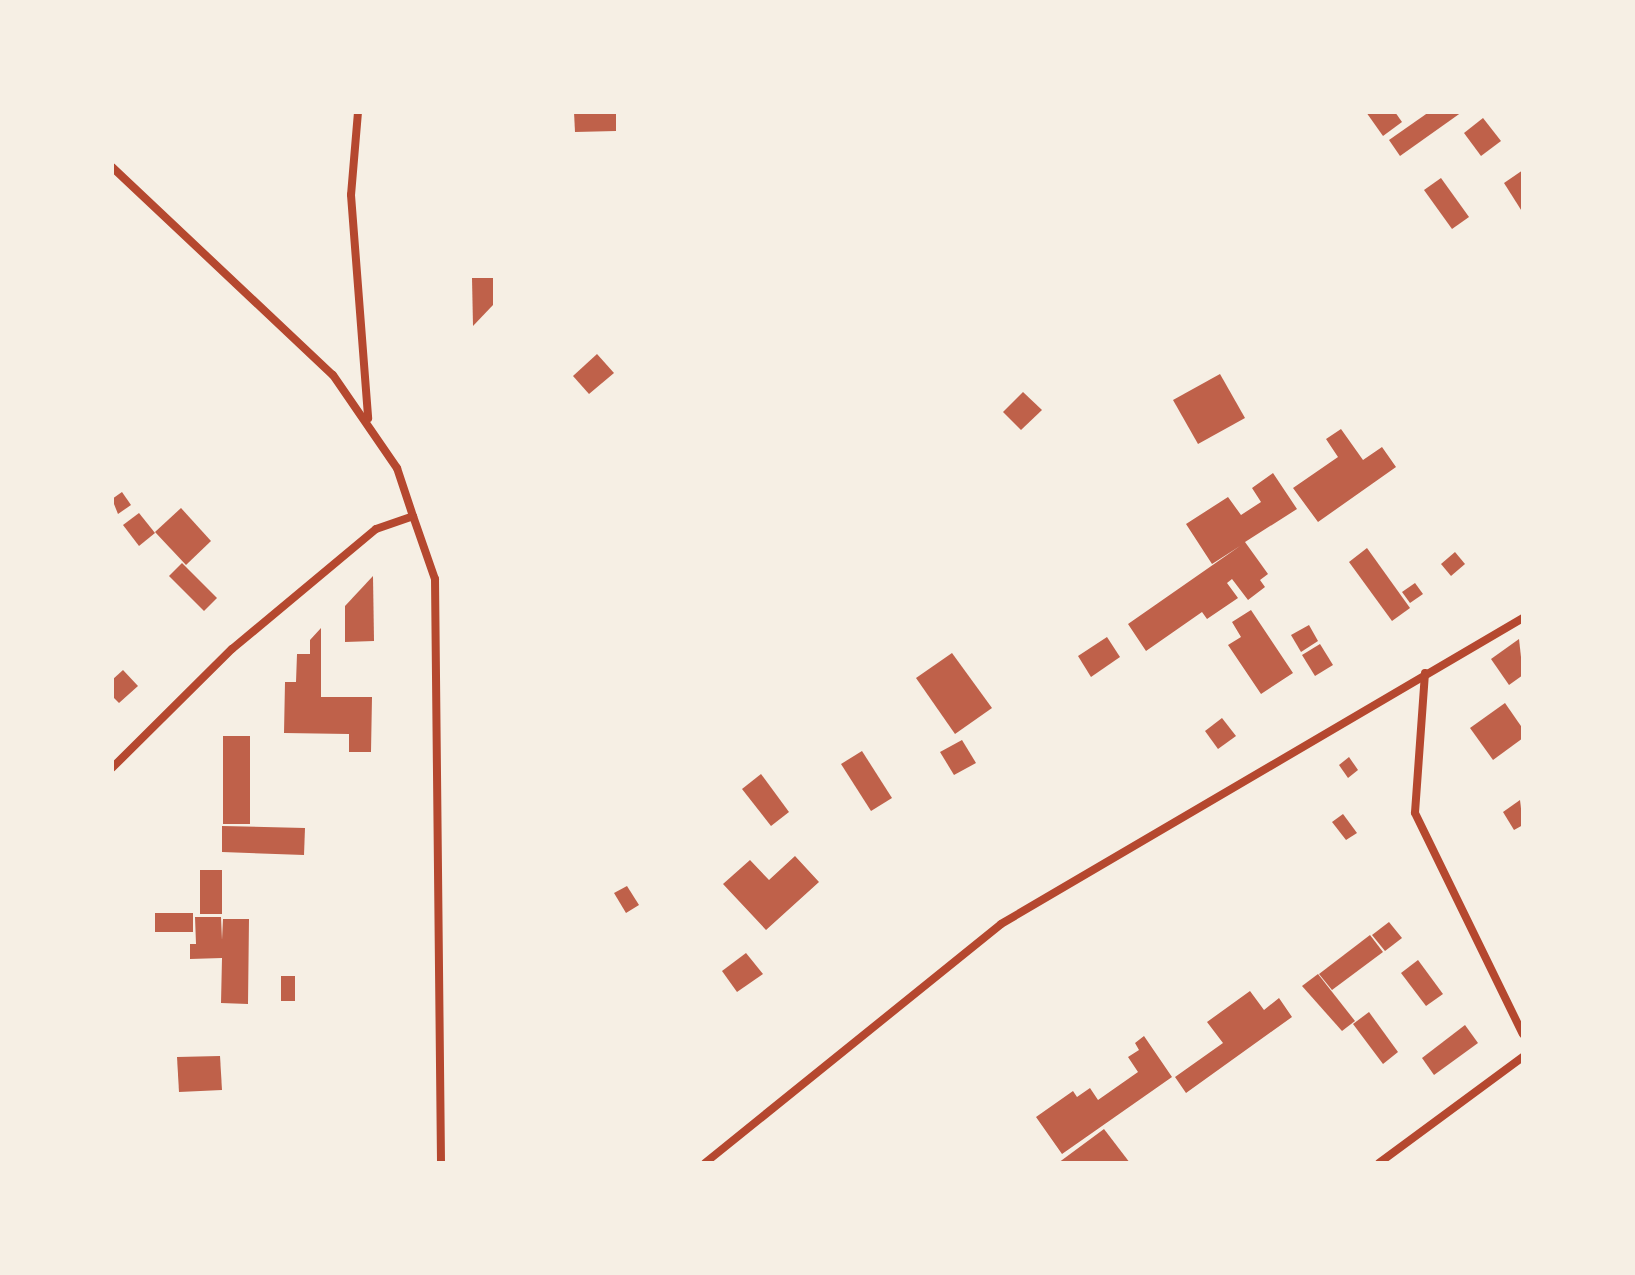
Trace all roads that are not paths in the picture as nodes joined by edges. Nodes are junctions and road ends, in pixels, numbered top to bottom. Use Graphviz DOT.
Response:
graph roads {
  1 [pos="358,112"];
  2 [pos="112,167"];
  3 [pos="368,419"];
  4 [pos="413,516"];
  5 [pos="1523,618"];
  6 [pos="1425,673"];
  7 [pos="113,765"];
  8 [pos="1523,1034"];
  9 [pos="1523,1057"];
  10 [pos="441,1163"];
  11 [pos="705,1163"];
  12 [pos="1379,1163"];
  1 -- 3 [label="street"];
  2 -- 3 [label="street"];
  3 -- 4 [label="street"];
  4 -- 7 [label="street"];
  4 -- 10 [label="street"];
  5 -- 6 [label="street"];
  6 -- 8 [label="street"];
  6 -- 11 [label="street"];
  9 -- 12 [label="street"];
}
